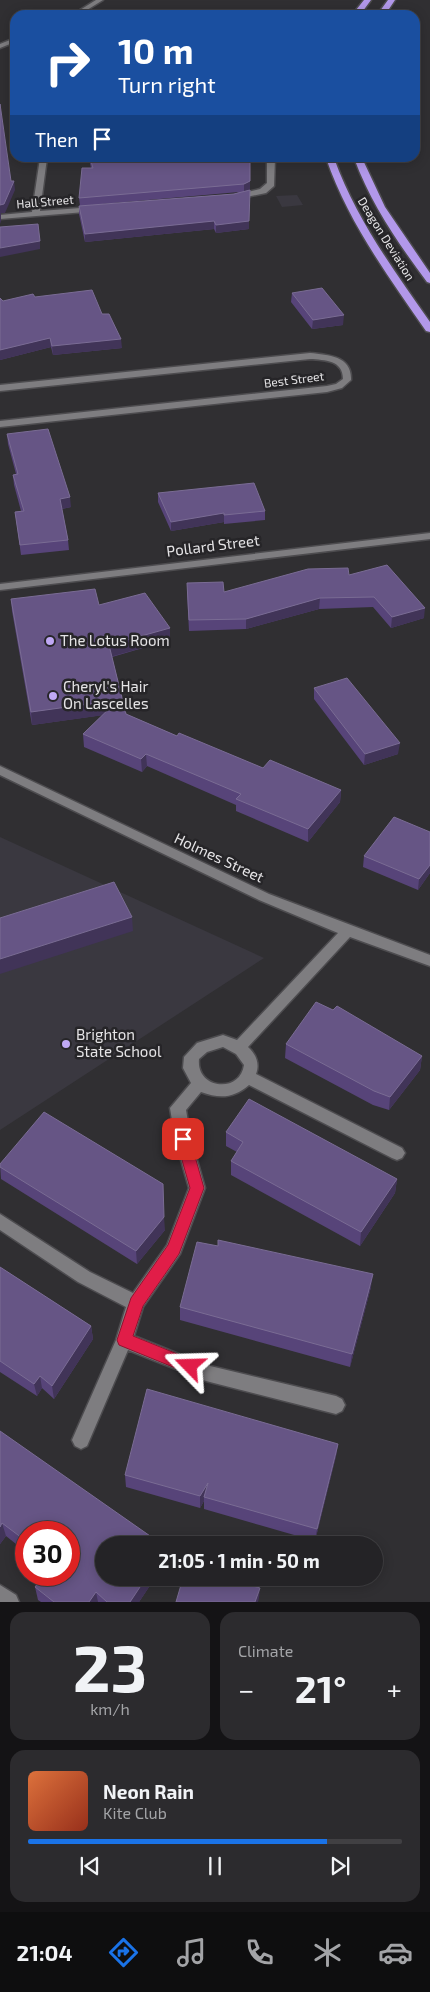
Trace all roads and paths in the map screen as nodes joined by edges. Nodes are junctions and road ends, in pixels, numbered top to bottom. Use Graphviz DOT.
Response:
graph roads {
  1 [pos="100,0"];
  2 [pos="368,0"];
  3 [pos="83,10"];
  4 [pos="360,10"];
  5 [pos="42,162"];
  6 [pos="271,162"];
  7 [pos="331,162"];
  8 [pos="359,162"];
  9 [pos="224,199"];
  10 [pos="105,208"];
  11 [pos="36,214"];
  12 [pos="0,217"];
  13 [pos="430,280"];
  14 [pos="430,329"];
  15 [pos="0,388"];
  16 [pos="0,424"];
  17 [pos="430,536"];
  18 [pos="0,587"];
  19 [pos="0,770"];
  20 [pos="348,932"];
  21 [pos="430,961"];
  22 [pos="240,1046"];
  23 [pos="248,1077"];
  24 [pos="199,1084"];
  25 [pos="397,1153"];
  26 [pos="0,1221"];
  27 [pos="136,1303"];
  28 [pos="124,1340"];
  29 [pos="336,1405"];
  30 [pos="81,1440"];
  31 [pos="0,1595"];
  32 [pos="9,1602"];
  1 -- 3 [label="street"];
  2 -- 4 [label="highway"];
  5 -- 11 [label="street"];
  6 -- 9 [label="street"];
  7 -- 14 [label="highway, Deagon Deviation"];
  8 -- 13 [label="highway, Deagon Deviation"];
  10 -- 11 [label="street, Hall Street"];
  11 -- 12 [label="street, Hall Street"];
  15 -- 16 [label="street, Best Street"];
  17 -- 18 [label="street, Pollard Street"];
  19 -- 20 [label="street, Holmes Street"];
  20 -- 21 [label="street, Holmes Street"];
  20 -- 22 [label="street"];
  22 -- 23 [label="street"];
  22 -- 24 [label="street"];
  23 -- 24 [label="street"];
  23 -- 25 [label="street"];
  24 -- 27 [label="street"];
  26 -- 27 [label="street"];
  27 -- 28 [label="street"];
  28 -- 29 [label="street"];
  28 -- 30 [label="street"];
  31 -- 32 [label="street"];
}
